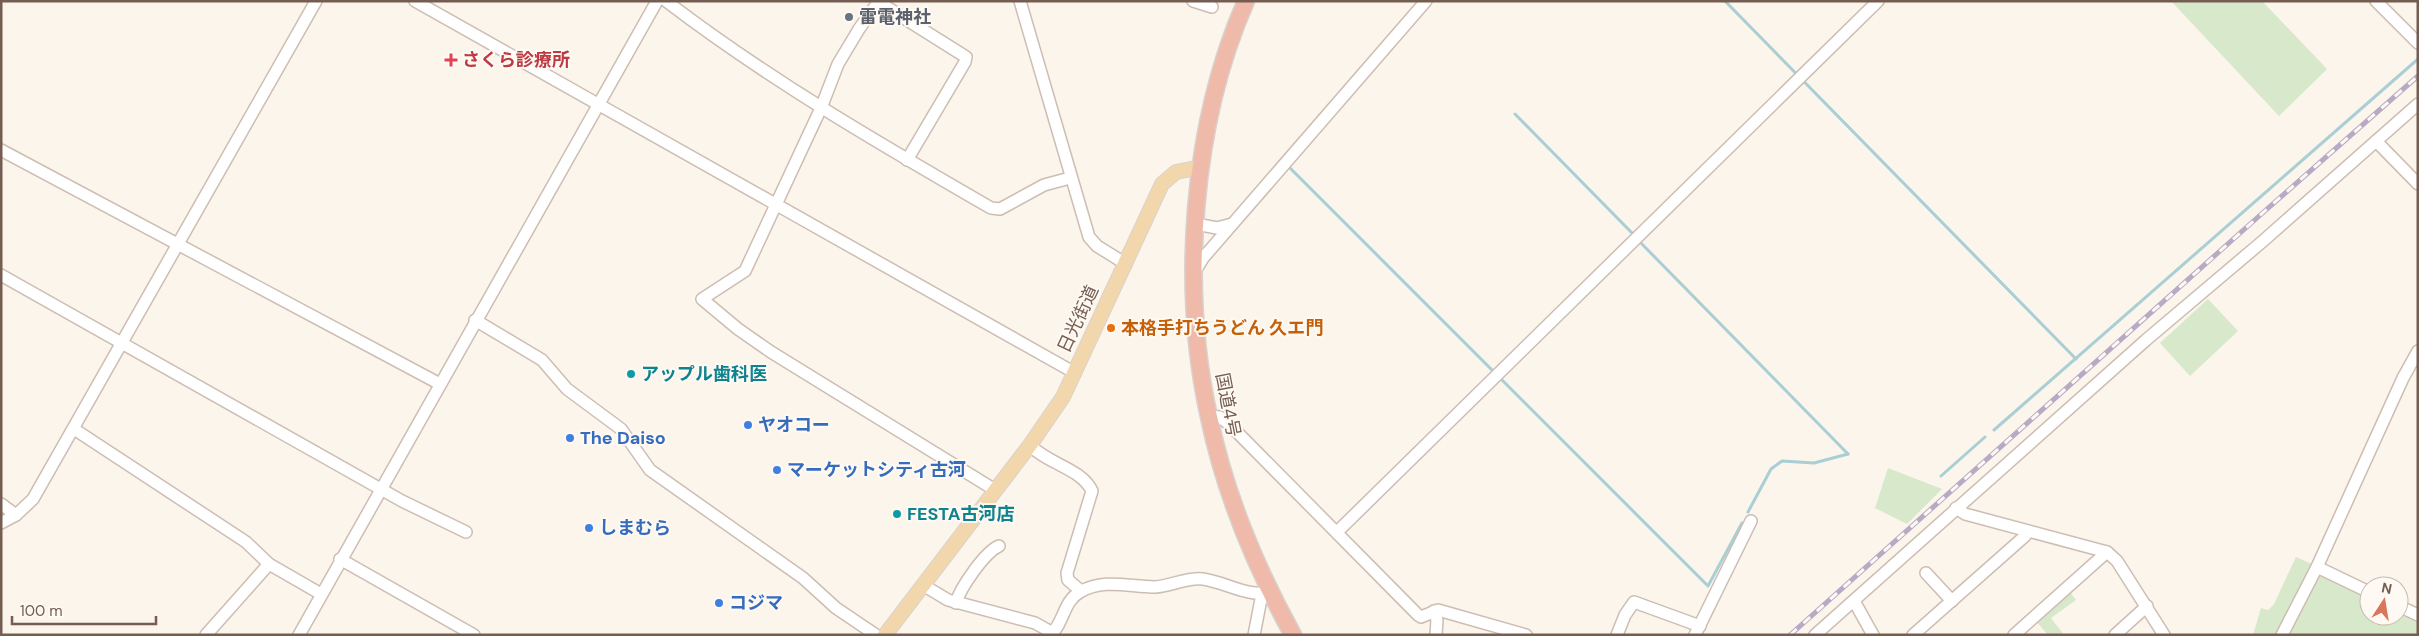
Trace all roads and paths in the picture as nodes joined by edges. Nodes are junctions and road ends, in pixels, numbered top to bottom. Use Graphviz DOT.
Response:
graph roads {
  1 [pos="316,1"];
  2 [pos="415,1"];
  3 [pos="657,1"];
  4 [pos="666,1"];
  5 [pos="1020,1"];
  6 [pos="1193,1"];
  7 [pos="1246,1"];
  8 [pos="1426,1"];
  9 [pos="1878,1"];
  10 [pos="2376,1"];
  11 [pos="878,2"];
  12 [pos="1212,8"];
  13 [pos="2418,43"];
  14 [pos="2418,104"];
  15 [pos="598,105"];
  16 [pos="821,108"];
  17 [pos="2376,141"];
  18 [pos="1,150"];
  19 [pos="907,160"];
  20 [pos="1201,167"];
  21 [pos="1070,178"];
  22 [pos="2418,184"];
  23 [pos="776,206"];
  24 [pos="1196,224"];
  25 [pos="1232,224"];
  26 [pos="178,244"];
  27 [pos="1126,264"];
  28 [pos="1195,271"];
  29 [pos="1,275"];
  30 [pos="476,320"];
  31 [pos="122,344"];
  32 [pos="2418,351"];
  33 [pos="1075,373"];
  34 [pos="440,384"];
  35 [pos="1208,416"];
  36 [pos="74,429"];
  37 [pos="1030,446"];
  38 [pos="381,488"];
  39 [pos="996,490"];
  40 [pos="1,504"];
  41 [pos="1956,508"];
  42 [pos="16,515"];
  43 [pos="1751,521"];
  44 [pos="1,522"];
  45 [pos="2027,531"];
  46 [pos="466,532"];
  47 [pos="1337,532"];
  48 [pos="999,546"];
  49 [pos="2107,552"];
  50 [pos="340,559"];
  51 [pos="269,564"];
  52 [pos="2316,567"];
  53 [pos="1926,574"];
  54 [pos="923,585"];
  55 [pos="2359,587"];
  56 [pos="1081,590"];
  57 [pos="1266,593"];
  58 [pos="322,594"];
  59 [pos="1854,601"];
  60 [pos="1952,601"];
  61 [pos="956,603"];
  62 [pos="2147,606"];
  63 [pos="1434,611"];
  64 [pos="1697,630"];
  65 [pos="1051,634"];
  66 [pos="206,635"];
  67 [pos="299,635"];
  68 [pos="474,635"];
  69 [pos="876,635"];
  70 [pos="885,635"];
  71 [pos="1254,635"];
  72 [pos="1293,635"];
  73 [pos="1436,635"];
  74 [pos="1526,635"];
  75 [pos="1617,635"];
  76 [pos="1815,635"];
  77 [pos="1873,635"];
  78 [pos="1913,635"];
  79 [pos="2014,635"];
  80 [pos="2115,635"];
  81 [pos="2164,635"];
  82 [pos="2282,635"];
  1 -- 26 [label="street"];
  2 -- 15 [label="street"];
  3 -- 15 [label="street"];
  4 -- 16 [label="street"];
  5 -- 21 [label="street"];
  6 -- 12 [label="street"];
  7 -- 20 [label="highway"];
  8 -- 25 [label="street"];
  9 -- 47 [label="street"];
  10 -- 13 [label="street"];
  11 -- 16 [label="street"];
  11 -- 19 [label="street"];
  14 -- 17 [label="street"];
  15 -- 23 [label="street"];
  15 -- 30 [label="street"];
  16 -- 19 [label="street"];
  16 -- 23 [label="street"];
  17 -- 22 [label="street"];
  17 -- 41 [label="street"];
  18 -- 26 [label="street"];
  19 -- 21 [label="street"];
  20 -- 24 [label="highway, 国道4号"];
  20 -- 27 [label="main road, 日光街道"];
  21 -- 27 [label="street"];
  23 -- 33 [label="street"];
  23 -- 39 [label="street"];
  24 -- 25 [label="street"];
  24 -- 28 [label="highway, 国道4号"];
  25 -- 28 [label="street"];
  26 -- 31 [label="street"];
  26 -- 34 [label="street"];
  27 -- 33 [label="main road, 日光街道"];
  28 -- 35 [label="highway, 国道4号"];
  29 -- 31 [label="street"];
  30 -- 34 [label="street"];
  30 -- 69 [label="street"];
  31 -- 36 [label="street"];
  31 -- 38 [label="street"];
  32 -- 52 [label="street"];
  33 -- 37 [label="main road, 日光街道"];
  34 -- 38 [label="street"];
  35 -- 47 [label="street"];
  35 -- 57 [label="highway, 国道4号"];
  36 -- 42 [label="street"];
  36 -- 51 [label="street"];
  37 -- 39 [label="main road, 日光街道"];
  37 -- 56 [label="street"];
  38 -- 46 [label="street"];
  38 -- 50 [label="street"];
  39 -- 54 [label="main road, 日光街道"];
  40 -- 42 [label="street"];
  41 -- 45 [label="street"];
  41 -- 59 [label="street"];
  42 -- 44 [label="street"];
  43 -- 64 [label="street"];
  45 -- 49 [label="street"];
  45 -- 60 [label="street"];
  47 -- 63 [label="street"];
  48 -- 61 [label="street"];
  49 -- 62 [label="street"];
  49 -- 79 [label="street"];
  50 -- 58 [label="street"];
  50 -- 68 [label="street"];
  51 -- 58 [label="street"];
  51 -- 66 [label="street"];
  52 -- 55 [label="street"];
  52 -- 82 [label="street"];
  53 -- 60 [label="street"];
  54 -- 61 [label="street"];
  54 -- 70 [label="main road, 日光街道"];
  56 -- 57 [label="street"];
  56 -- 65 [label="street"];
  57 -- 71 [label="street"];
  57 -- 72 [label="highway, 国道4号"];
  58 -- 67 [label="street"];
  59 -- 76 [label="street"];
  59 -- 77 [label="street"];
  60 -- 78 [label="street"];
  61 -- 65 [label="street"];
  62 -- 80 [label="street"];
  62 -- 81 [label="street"];
  63 -- 73 [label="street"];
  63 -- 74 [label="street"];
  64 -- 75 [label="street"];
}
